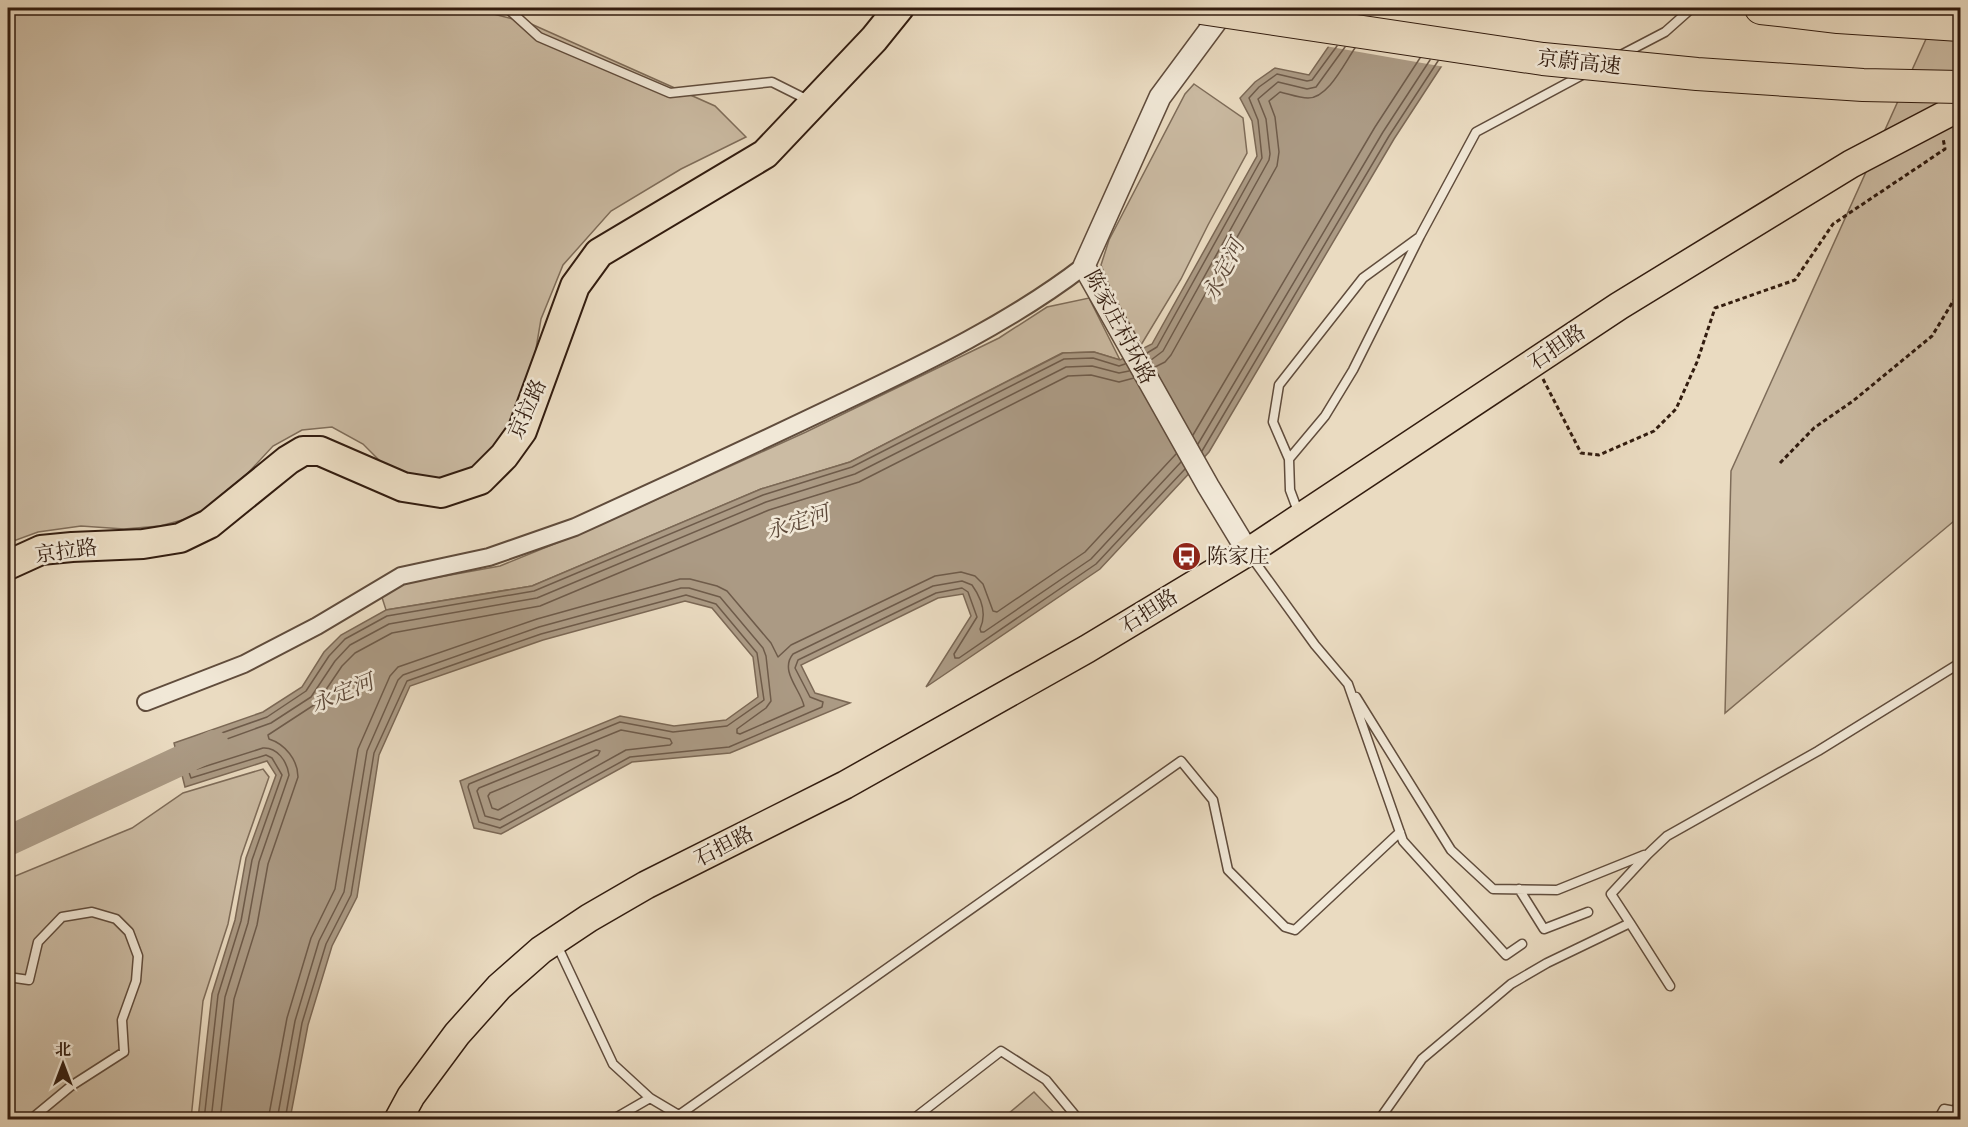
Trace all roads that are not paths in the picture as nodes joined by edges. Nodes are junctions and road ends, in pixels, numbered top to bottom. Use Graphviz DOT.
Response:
graph roads {
  1 [pos="507,8"];
  2 [pos="899,8"];
  3 [pos="1201,8"];
  4 [pos="1227,8"];
  5 [pos="1692,8"];
  6 [pos="1761,8"];
  7 [pos="1960,25"];
  8 [pos="1960,87"];
  9 [pos="814,102"];
  10 [pos="1950,112"];
  11 [pos="1420,236"];
  12 [pos="1084,266"];
  13 [pos="1289,459"];
  14 [pos="1300,518"];
  15 [pos="1248,552"];
  16 [pos="8,565"];
  17 [pos="1960,663"];
  18 [pos="1348,684"];
  19 [pos="146,702"];
  20 [pos="1400,832"];
  21 [pos="1648,854"];
  22 [pos="1519,889"];
  23 [pos="1588,912"];
  24 [pos="1630,923"];
  25 [pos="555,940"];
  26 [pos="1522,944"];
  27 [pos="8,977"];
  28 [pos="1670,986"];
  29 [pos="650,1098"];
  30 [pos="1960,1103"];
  31 [pos="679,1114"];
  32 [pos="1955,1115"];
  33 [pos="30,1119"];
  34 [pos="398,1119"];
  35 [pos="612,1119"];
  36 [pos="687,1119"];
  37 [pos="912,1119"];
  38 [pos="1079,1119"];
  39 [pos="1379,1119"];
  40 [pos="1938,1119"];
  1 -- 9 [label="lane"];
  2 -- 9 [label="highway, 京拉路"];
  3 -- 8 [label="highway, 京蔚高速, bridge"];
  4 -- 12 [label="street, 陈家庄村环路"];
  5 -- 11 [label="lane"];
  6 -- 7 [label="highway"];
  9 -- 16 [label="highway, 京拉路"];
  10 -- 14 [label="main road, 石担路"];
  11 -- 13 [label="lane"];
  11 -- 13 [label="lane"];
  12 -- 15 [label="street, 陈家庄村环路"];
  12 -- 19 [label="street"];
  13 -- 14 [label="lane"];
  14 -- 15 [label="main road, 石担路"];
  15 -- 18 [label="lane"];
  15 -- 25 [label="main road, 石担路"];
  17 -- 21 [label="lane"];
  18 -- 20 [label="lane"];
  18 -- 22 [label="lane"];
  20 -- 26 [label="lane"];
  20 -- 31 [label="lane"];
  21 -- 22 [label="lane"];
  21 -- 24 [label="lane"];
  22 -- 23 [label="lane"];
  24 -- 28 [label="lane"];
  24 -- 39 [label="lane"];
  25 -- 29 [label="lane"];
  25 -- 34 [label="main road, 石担路"];
  27 -- 33 [label="lane"];
  29 -- 31 [label="lane"];
  29 -- 35 [label="lane"];
  30 -- 32 [label="lane"];
  31 -- 36 [label="lane"];
  32 -- 40 [label="lane"];
  37 -- 38 [label="lane"];
}
